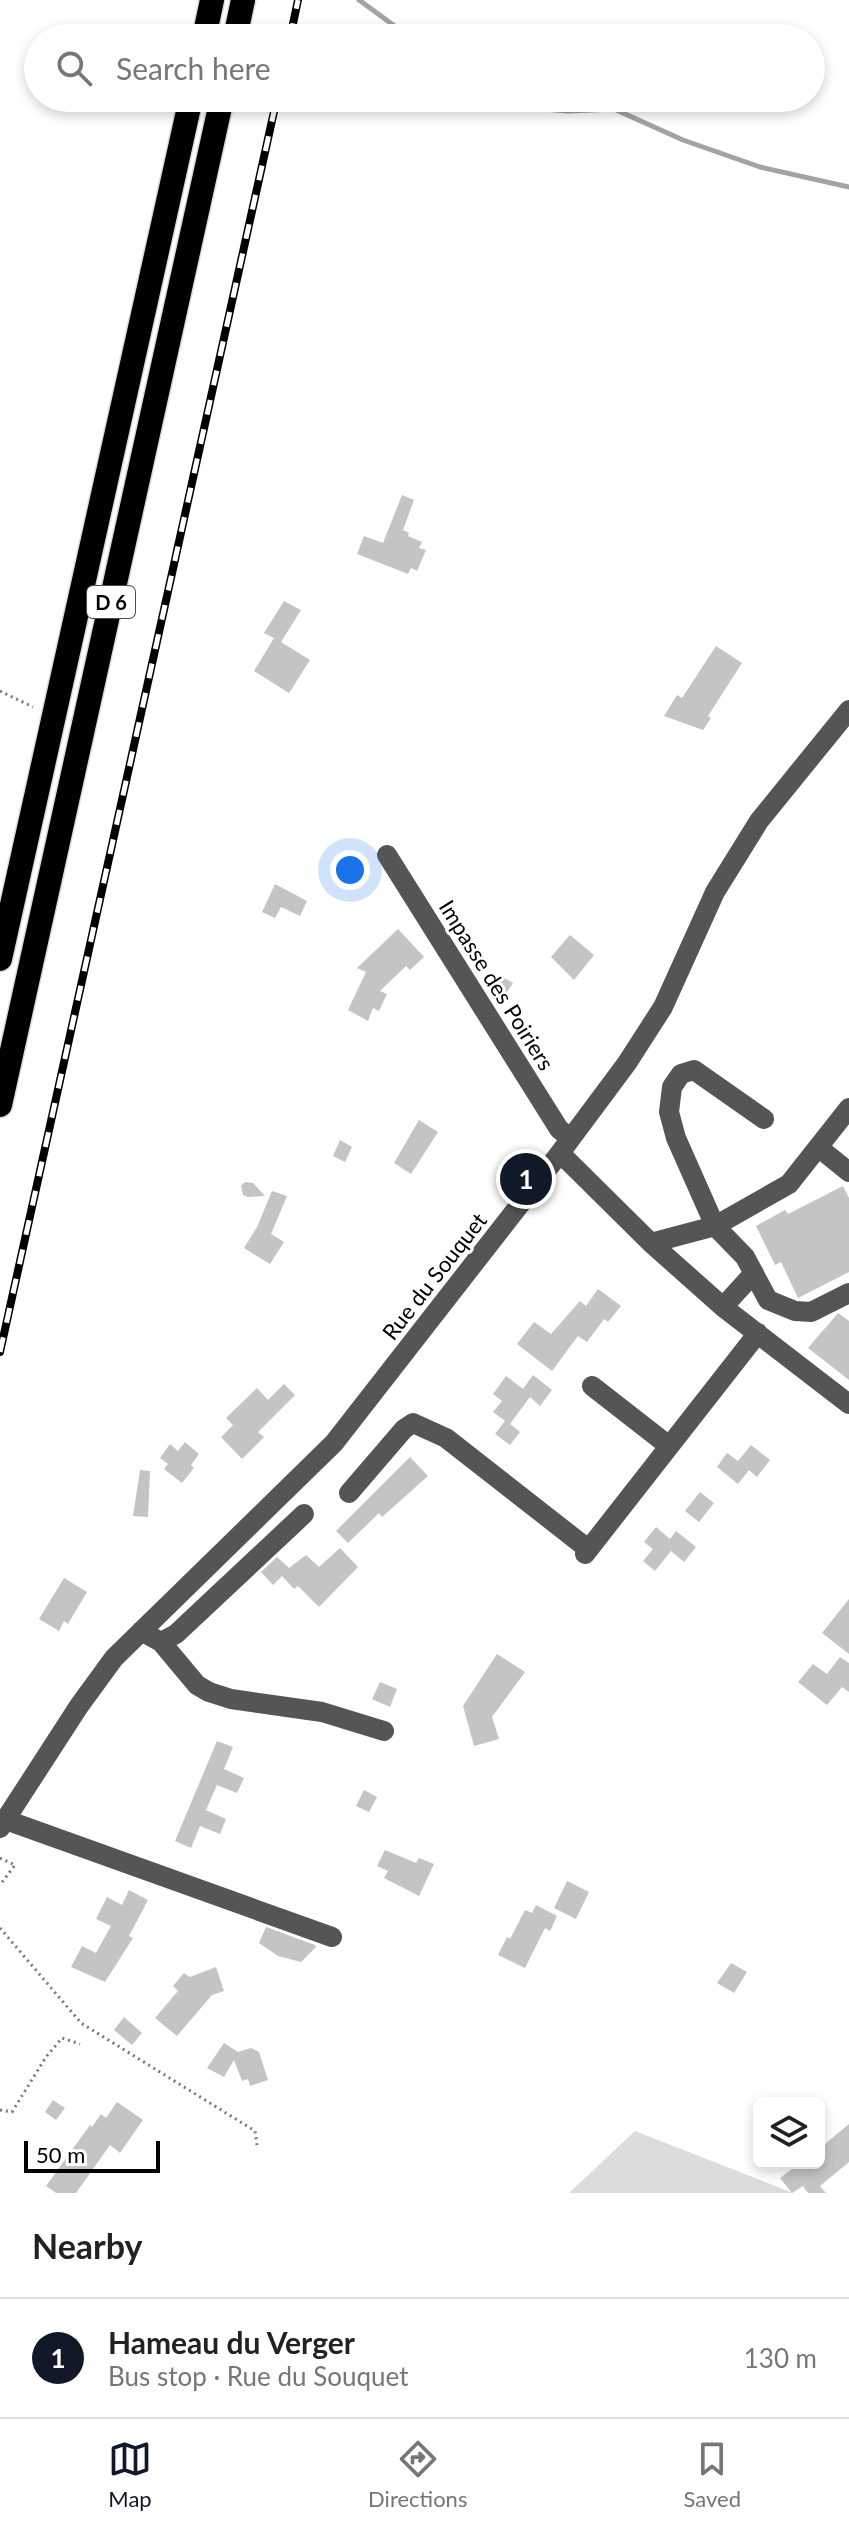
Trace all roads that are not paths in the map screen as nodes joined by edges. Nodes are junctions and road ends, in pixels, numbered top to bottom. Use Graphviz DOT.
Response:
graph roads {
  1 [pos="212,0"];
  2 [pos="243,0"];
  3 [pos="207,24"];
  4 [pos="238,24"];
  5 [pos="188,112"];
  6 [pos="219,112"];
  7 [pos="849,710"];
  8 [pos="387,855"];
  9 [pos="0,959"];
  10 [pos="0,1105"];
  11 [pos="849,1108"];
  12 [pos="764,1119"];
  13 [pos="565,1146"];
  14 [pos="818,1147"];
  15 [pos="849,1172"];
  16 [pos="715,1226"];
  17 [pos="651,1243"];
  18 [pos="754,1273"];
  19 [pos="849,1293"];
  20 [pos="723,1307"];
  21 [pos="758,1333"];
  22 [pos="592,1386"];
  23 [pos="849,1404"];
  24 [pos="669,1446"];
  25 [pos="349,1493"];
  26 [pos="304,1514"];
  27 [pos="141,1631"];
  28 [pos="161,1642"];
  29 [pos="384,1731"];
  30 [pos="3,1824"];
  31 [pos="332,1937"];
  1 -- 3 [label="highway"];
  2 -- 4 [label="highway"];
  5 -- 9 [label="highway, D 6"];
  6 -- 10 [label="highway, D 6"];
  7 -- 13 [label="street, Rue du Souquet"];
  8 -- 13 [label="street, Impasse des Poiriers"];
  11 -- 14 [label="street"];
  12 -- 16 [label="street"];
  13 -- 17 [label="street, Impasse des Poiriers"];
  13 -- 27 [label="street, Rue du Souquet"];
  14 -- 15 [label="street"];
  14 -- 16 [label="street"];
  16 -- 17 [label="street"];
  16 -- 18 [label="street"];
  17 -- 20 [label="street, Impasse des Poiriers"];
  18 -- 19 [label="street"];
  18 -- 20 [label="street"];
  20 -- 21 [label="street, Impasse des Poiriers"];
  21 -- 23 [label="street, Impasse des Poiriers"];
  21 -- 24 [label="street"];
  22 -- 24 [label="street"];
  24 -- 25 [label="street"];
  26 -- 28 [label="street"];
  27 -- 28 [label="street"];
  27 -- 30 [label="street, Rue du Souquet"];
  28 -- 29 [label="street"];
  30 -- 31 [label="street"];
}
